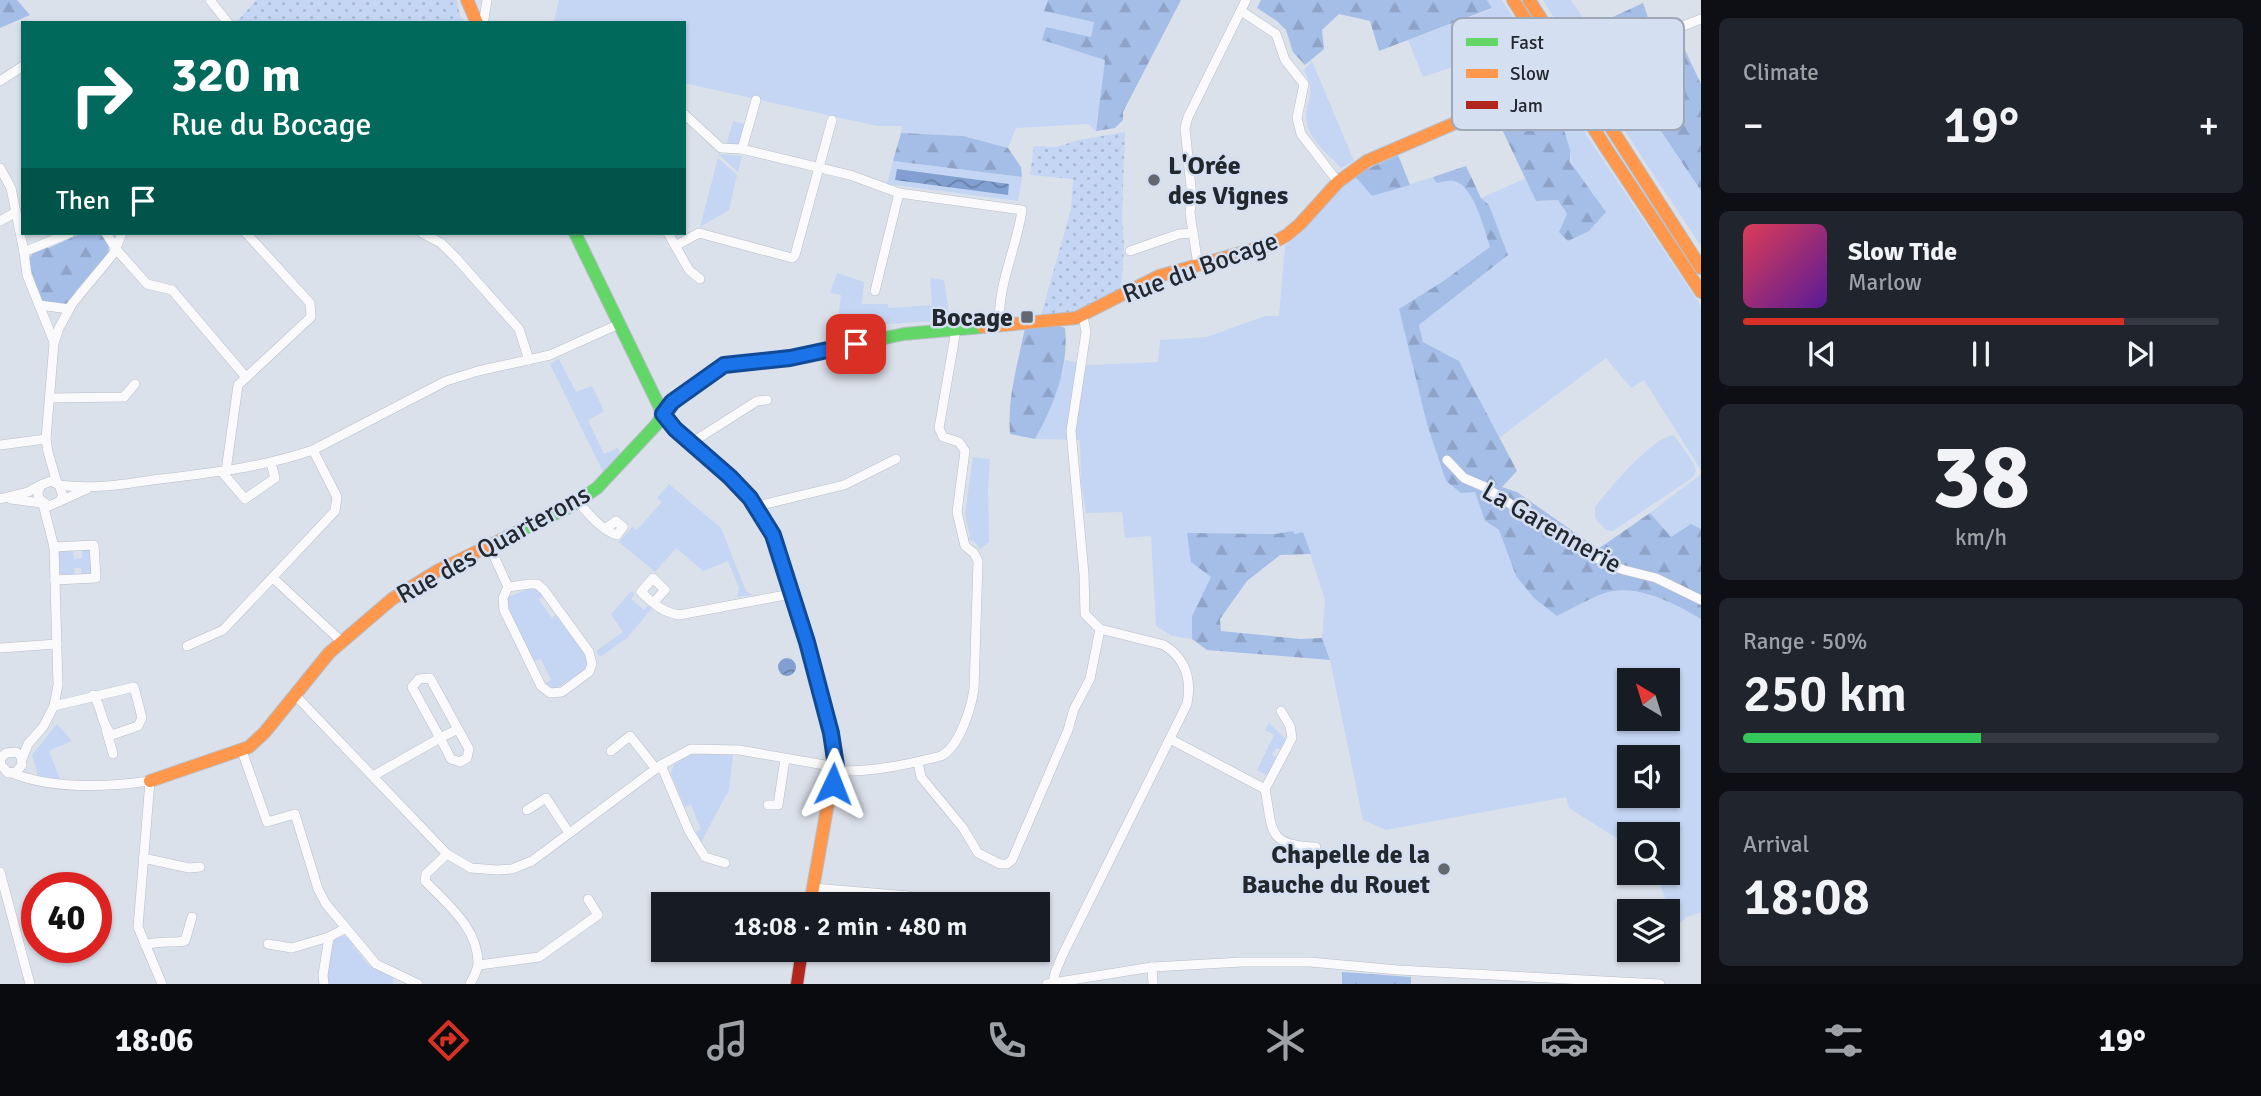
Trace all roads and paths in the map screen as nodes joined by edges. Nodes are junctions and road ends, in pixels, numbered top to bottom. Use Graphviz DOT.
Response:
graph roads {
  1 [pos="209,0"];
  2 [pos="467,0"];
  3 [pos="487,0"];
  4 [pos="1246,0"];
  5 [pos="1513,0"];
  6 [pos="1530,0"];
  7 [pos="1537,0"];
  8 [pos="1241,11"];
  9 [pos="1524,18"];
  10 [pos="1541,18"];
  11 [pos="1548,18"];
  12 [pos="1701,19"];
  13 [pos="226,21"];
  14 [pos="478,21"];
  15 [pos="482,21"];
  16 [pos="1684,26"];
  17 [pos="21,67"];
  18 [pos="0,81"];
  19 [pos="756,100"];
  20 [pos="686,117"];
  21 [pos="832,120"];
  22 [pos="1452,125"];
  23 [pos="1595,130"];
  24 [pos="1613,130"];
  25 [pos="1618,130"];
  26 [pos="742,149"];
  27 [pos="0,168"];
  28 [pos="818,168"];
  29 [pos="1338,182"];
  30 [pos="899,193"];
  31 [pos="16,212"];
  32 [pos="0,221"];
  33 [pos="1193,233"];
  34 [pos="65,235"];
  35 [pos="107,235"];
  36 [pos="121,235"];
  37 [pos="248,235"];
  38 [pos="426,235"];
  39 [pos="576,235"];
  40 [pos="669,235"];
  41 [pos="674,246"];
  42 [pos="116,249"];
  43 [pos="24,251"];
  44 [pos="1130,251"];
  45 [pos="1701,255"];
  46 [pos="1198,265"];
  47 [pos="1701,268"];
  48 [pos="700,279"];
  49 [pos="875,290"];
  50 [pos="1701,292"];
  51 [pos="39,305"];
  52 [pos="69,309"];
  53 [pos="1083,316"];
  54 [pos="619,324"];
  55 [pos="1000,326"];
  56 [pos="956,330"];
  57 [pos="54,343"];
  58 [pos="530,360"];
  59 [pos="245,376"];
  60 [pos="135,384"];
  61 [pos="50,398"];
  62 [pos="767,400"];
  63 [pos="663,414"];
  64 [pos="46,439"];
  65 [pos="691,443"];
  66 [pos="0,445"];
  67 [pos="313,450"];
  68 [pos="48,452"];
  69 [pos="896,459"];
  70 [pos="1447,460"];
  71 [pos="271,463"];
  72 [pos="224,471"];
  73 [pos="43,484"];
  74 [pos="58,484"];
  75 [pos="88,488"];
  76 [pos="3,499"];
  77 [pos="578,502"];
  78 [pos="42,503"];
  79 [pos="59,503"];
  80 [pos="757,506"];
  81 [pos="605,529"];
  82 [pos="52,535"];
  83 [pos="489,545"];
  84 [pos="54,547"];
  85 [pos="273,578"];
  86 [pos="55,580"];
  87 [pos="508,587"];
  88 [pos="792,594"];
  89 [pos="1701,600"];
  90 [pos="653,603"];
  91 [pos="1100,629"];
  92 [pos="341,641"];
  93 [pos="57,645"];
  94 [pos="187,646"];
  95 [pos="0,648"];
  96 [pos="294,694"];
  97 [pos="93,695"];
  98 [pos="54,706"];
  99 [pos="1281,711"];
  100 [pos="105,728"];
  101 [pos="458,729"];
  102 [pos="440,738"];
  103 [pos="1170,739"];
  104 [pos="28,744"];
  105 [pos="242,751"];
  106 [pos="611,751"];
  107 [pos="113,754"];
  108 [pos="3,755"];
  109 [pos="785,759"];
  110 [pos="22,761"];
  111 [pos="918,762"];
  112 [pos="658,767"];
  113 [pos="836,769"];
  114 [pos="11,773"];
  115 [pos="373,775"];
  116 [pos="0,778"];
  117 [pos="31,779"];
  118 [pos="149,781"];
  119 [pos="1265,789"];
  120 [pos="768,805"];
  121 [pos="527,810"];
  122 [pos="569,833"];
  123 [pos="1316,848"];
  124 [pos="447,854"];
  125 [pos="143,858"];
  126 [pos="725,863"];
  127 [pos="200,867"];
  128 [pos="0,872"];
  129 [pos="813,888"];
  130 [pos="812,892"];
  131 [pos="861,892"];
  132 [pos="588,899"];
  133 [pos="191,917"];
  134 [pos="346,928"];
  135 [pos="329,937"];
  136 [pos="268,944"];
  137 [pos="145,945"];
  138 [pos="800,962"];
  139 [pos="478,965"];
  140 [pos="1152,967"];
  141 [pos="398,980"];
  142 [pos="1050,983"];
  143 [pos="30,984"];
  144 [pos="162,984"];
  145 [pos="324,984"];
  146 [pos="418,984"];
  147 [pos="470,984"];
  148 [pos="797,984"];
  149 [pos="1153,984"];
  150 [pos="1660,984"];
  1 -- 13 [label="street"];
  2 -- 14 [label="main road"];
  3 -- 15 [label="street"];
  4 -- 8 [label="street"];
  5 -- 9 [label="main road"];
  6 -- 10 [label="main road"];
  7 -- 11 [label="main road"];
  8 -- 29 [label="street"];
  8 -- 33 [label="street"];
  12 -- 16 [label="street"];
  17 -- 18 [label="street"];
  19 -- 26 [label="street"];
  20 -- 26 [label="street"];
  21 -- 28 [label="street"];
  22 -- 29 [label="main road, Rue du Bocage"];
  23 -- 50 [label="main road"];
  24 -- 47 [label="main road"];
  25 -- 45 [label="main road"];
  26 -- 28 [label="street"];
  27 -- 31 [label="street"];
  28 -- 30 [label="street"];
  28 -- 41 [label="street"];
  29 -- 46 [label="main road, Rue du Bocage"];
  30 -- 49 [label="street"];
  30 -- 55 [label="street"];
  31 -- 32 [label="street"];
  31 -- 43 [label="street"];
  33 -- 44 [label="street"];
  33 -- 46 [label="street"];
  34 -- 43 [label="street"];
  35 -- 42 [label="street"];
  36 -- 42 [label="street"];
  37 -- 59 [label="street"];
  38 -- 58 [label="street"];
  39 -- 54 [label="main road"];
  40 -- 41 [label="street"];
  41 -- 48 [label="street"];
  42 -- 52 [label="street"];
  42 -- 59 [label="street"];
  43 -- 51 [label="street"];
  46 -- 53 [label="main road, Rue du Bocage"];
  51 -- 52 [label="street"];
  51 -- 57 [label="street"];
  52 -- 57 [label="street"];
  53 -- 55 [label="main road, Rue du Bocage"];
  53 -- 91 [label="street"];
  54 -- 58 [label="street"];
  54 -- 63 [label="main road"];
  55 -- 56 [label="main road, Rue du Bocage"];
  56 -- 63 [label="main road, Rue du Bocage"];
  56 -- 111 [label="street"];
  57 -- 61 [label="street"];
  58 -- 67 [label="street"];
  59 -- 72 [label="street"];
  60 -- 61 [label="street"];
  61 -- 64 [label="street"];
  62 -- 65 [label="street"];
  63 -- 65 [label="main road"];
  63 -- 77 [label="main road, Rue des Quarterons"];
  64 -- 66 [label="street"];
  64 -- 68 [label="street"];
  65 -- 80 [label="main road"];
  67 -- 71 [label="street"];
  67 -- 85 [label="street"];
  68 -- 73 [label="street"];
  68 -- 74 [label="street"];
  69 -- 80 [label="street"];
  70 -- 89 [label="street, La Garennerie"];
  71 -- 72 [label="street"];
  71 -- 72 [label="street"];
  72 -- 75 [label="street"];
  73 -- 74 [label="street"];
  73 -- 76 [label="street"];
  73 -- 78 [label="street"];
  74 -- 75 [label="street"];
  74 -- 79 [label="street"];
  75 -- 79 [label="street"];
  76 -- 78 [label="street"];
  77 -- 81 [label="street"];
  77 -- 83 [label="main road, Rue des Quarterons"];
  78 -- 79 [label="street"];
  78 -- 82 [label="street"];
  79 -- 82 [label="street"];
  80 -- 88 [label="main road"];
  82 -- 84 [label="street"];
  83 -- 87 [label="street"];
  83 -- 92 [label="main road, Rue des Quarterons"];
  84 -- 86 [label="street"];
  84 -- 86 [label="street"];
  85 -- 92 [label="street"];
  85 -- 94 [label="street"];
  86 -- 93 [label="street"];
  87 -- 87 [label="street"];
  88 -- 90 [label="street"];
  88 -- 113 [label="main road"];
  91 -- 103 [label="street"];
  91 -- 111 [label="street"];
  92 -- 96 [label="main road, Rue des Quarterons"];
  93 -- 95 [label="street"];
  93 -- 98 [label="street"];
  96 -- 105 [label="main road, Rue des Quarterons"];
  96 -- 115 [label="street"];
  97 -- 98 [label="street"];
  97 -- 100 [label="street"];
  97 -- 100 [label="street"];
  98 -- 104 [label="street"];
  99 -- 119 [label="street"];
  100 -- 107 [label="street"];
  101 -- 102 [label="street"];
  101 -- 102 [label="street"];
  101 -- 102 [label="street"];
  102 -- 115 [label="street"];
  103 -- 119 [label="street"];
  103 -- 142 [label="street"];
  104 -- 108 [label="street"];
  104 -- 110 [label="street"];
  105 -- 118 [label="main road, Rue des Quarterons"];
  105 -- 134 [label="street"];
  106 -- 112 [label="street"];
  108 -- 110 [label="street"];
  108 -- 114 [label="street"];
  109 -- 112 [label="street"];
  109 -- 113 [label="street"];
  109 -- 120 [label="street"];
  110 -- 114 [label="street"];
  110 -- 117 [label="street"];
  111 -- 113 [label="street"];
  112 -- 122 [label="street"];
  112 -- 126 [label="street"];
  113 -- 129 [label="main road"];
  114 -- 116 [label="street"];
  114 -- 117 [label="street"];
  115 -- 124 [label="street"];
  117 -- 118 [label="street"];
  118 -- 125 [label="street"];
  119 -- 123 [label="street"];
  121 -- 122 [label="street"];
  122 -- 124 [label="street"];
  124 -- 139 [label="street"];
  125 -- 127 [label="street"];
  125 -- 137 [label="street"];
  128 -- 143 [label="street"];
  129 -- 130 [label="main road"];
  129 -- 131 [label="street"];
  132 -- 139 [label="street"];
  133 -- 137 [label="street"];
  134 -- 135 [label="street"];
  134 -- 141 [label="street"];
  135 -- 136 [label="street"];
  135 -- 145 [label="street"];
  137 -- 144 [label="street"];
  138 -- 148 [label="main road"];
  139 -- 147 [label="street"];
  140 -- 142 [label="street"];
  140 -- 149 [label="street"];
  140 -- 150 [label="street"];
  141 -- 146 [label="street"];
}
